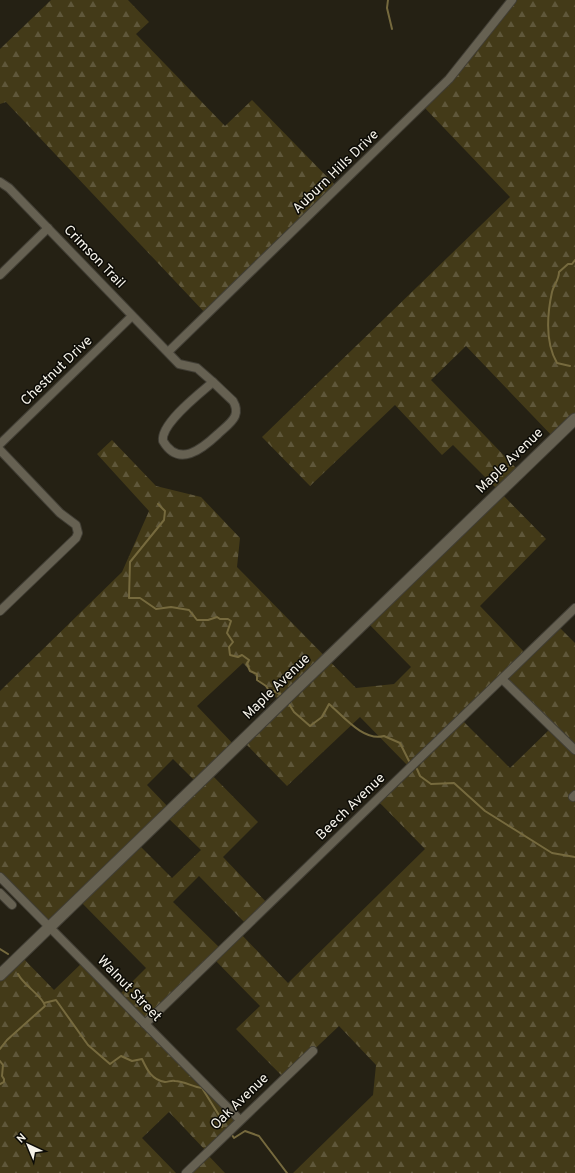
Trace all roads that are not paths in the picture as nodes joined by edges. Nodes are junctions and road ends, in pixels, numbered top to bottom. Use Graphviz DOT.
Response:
graph roads {
  1 [pos="512,0"];
  2 [pos="0,182"];
  3 [pos="48,228"];
  4 [pos="0,275"];
  5 [pos="132,316"];
  6 [pos="168,352"];
  7 [pos="213,382"];
  8 [pos="575,419"];
  9 [pos="0,444"];
  10 [pos="0,450"];
  11 [pos="575,608"];
  12 [pos="0,611"];
  13 [pos="502,679"];
  14 [pos="575,750"];
  15 [pos="0,877"];
  16 [pos="0,893"];
  17 [pos="12,905"];
  18 [pos="50,927"];
  19 [pos="0,976"];
  20 [pos="145,1024"];
  21 [pos="313,1051"];
  22 [pos="240,1120"];
  23 [pos="186,1173"];
  1 -- 6 [label="street, Auburn Hills Drive"];
  2 -- 3 [label="street, Crimson Trail"];
  3 -- 4 [label="street"];
  3 -- 5 [label="street, Crimson Trail"];
  5 -- 6 [label="street, Crimson Trail"];
  5 -- 9 [label="street, Chestnut Drive"];
  6 -- 7 [label="street, Crimson Trail"];
  7 -- 7 [label="street, Crimson Trail"];
  8 -- 18 [label="street, Maple Avenue"];
  10 -- 12 [label="street"];
  11 -- 13 [label="street, Beech Avenue"];
  13 -- 14 [label="street"];
  13 -- 20 [label="street, Beech Avenue"];
  15 -- 18 [label="street, Walnut Street"];
  16 -- 17 [label="street"];
  18 -- 19 [label="street, Maple Avenue"];
  18 -- 20 [label="street, Walnut Street"];
  20 -- 22 [label="street, Walnut Street"];
  21 -- 22 [label="street, Oak Avenue"];
  22 -- 23 [label="street, Oak Avenue"];
}
